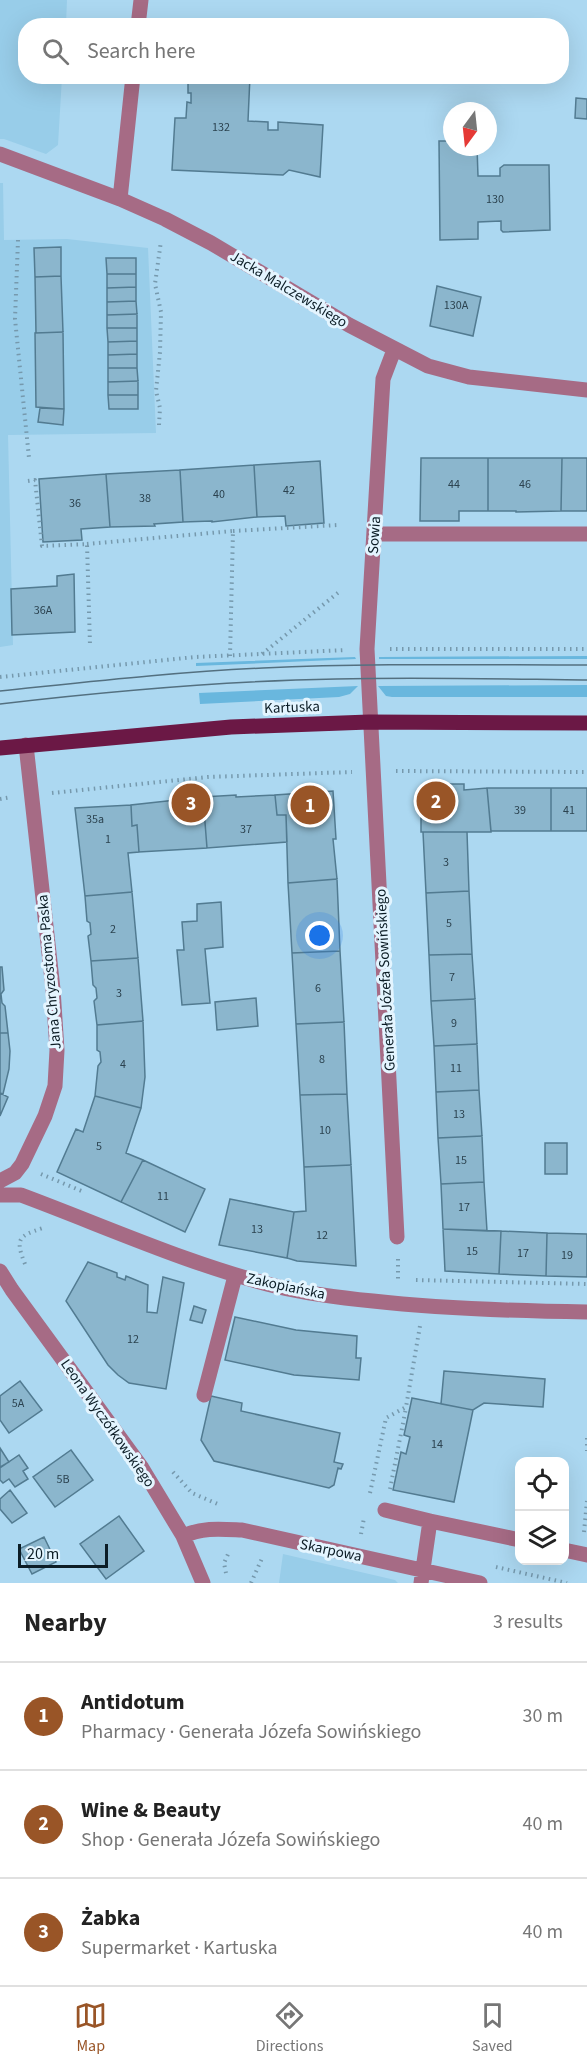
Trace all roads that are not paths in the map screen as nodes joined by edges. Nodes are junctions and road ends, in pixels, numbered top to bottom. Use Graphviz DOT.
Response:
graph roads {
  1 [pos="141,0"];
  2 [pos="139,18"];
  3 [pos="132,84"];
  4 [pos="0,154"];
  5 [pos="120,199"];
  6 [pos="394,350"];
  7 [pos="587,390"];
  8 [pos="374,534"];
  9 [pos="587,534"];
  10 [pos="369,722"];
  11 [pos="587,723"];
  12 [pos="26,746"];
  13 [pos="0,748"];
  14 [pos="0,1181"];
  15 [pos="0,1195"];
  16 [pos="398,1237"];
  17 [pos="0,1271"];
  18 [pos="235,1276"];
  19 [pos="587,1312"];
  20 [pos="204,1395"];
  21 [pos="385,1510"];
  22 [pos="430,1521"];
  23 [pos="183,1536"];
  24 [pos="515,1539"];
  25 [pos="569,1551"];
  26 [pos="587,1555"];
  27 [pos="422,1576"];
  28 [pos="203,1583"];
  29 [pos="480,1583"];
  1 -- 2 [label="street"];
  3 -- 5 [label="street"];
  4 -- 5 [label="street, Jacka Malczewskiego"];
  5 -- 6 [label="street, Jacka Malczewskiego"];
  6 -- 7 [label="street, Jacka Malczewskiego"];
  6 -- 8 [label="street, Sowia"];
  8 -- 9 [label="street"];
  8 -- 10 [label="street, Sowia"];
  10 -- 11 [label="main road, Kartuska"];
  10 -- 12 [label="main road, Kartuska"];
  10 -- 16 [label="street, Generała Józefa Sowińskiego"];
  12 -- 13 [label="main road, Kartuska"];
  12 -- 14 [label="street, Jana Chryzostoma Paska"];
  15 -- 18 [label="street, Zakopiańska"];
  17 -- 23 [label="street, Leona Wyczółkowskiego"];
  18 -- 19 [label="street, Zakopiańska"];
  18 -- 20 [label="street"];
  21 -- 22 [label="street"];
  22 -- 24 [label="street"];
  22 -- 27 [label="street"];
  23 -- 27 [label="street, Skarpowa"];
  23 -- 28 [label="street, Leona Wyczółkowskiego"];
  25 -- 26 [label="street"];
  27 -- 29 [label="street, Skarpowa"];
}
